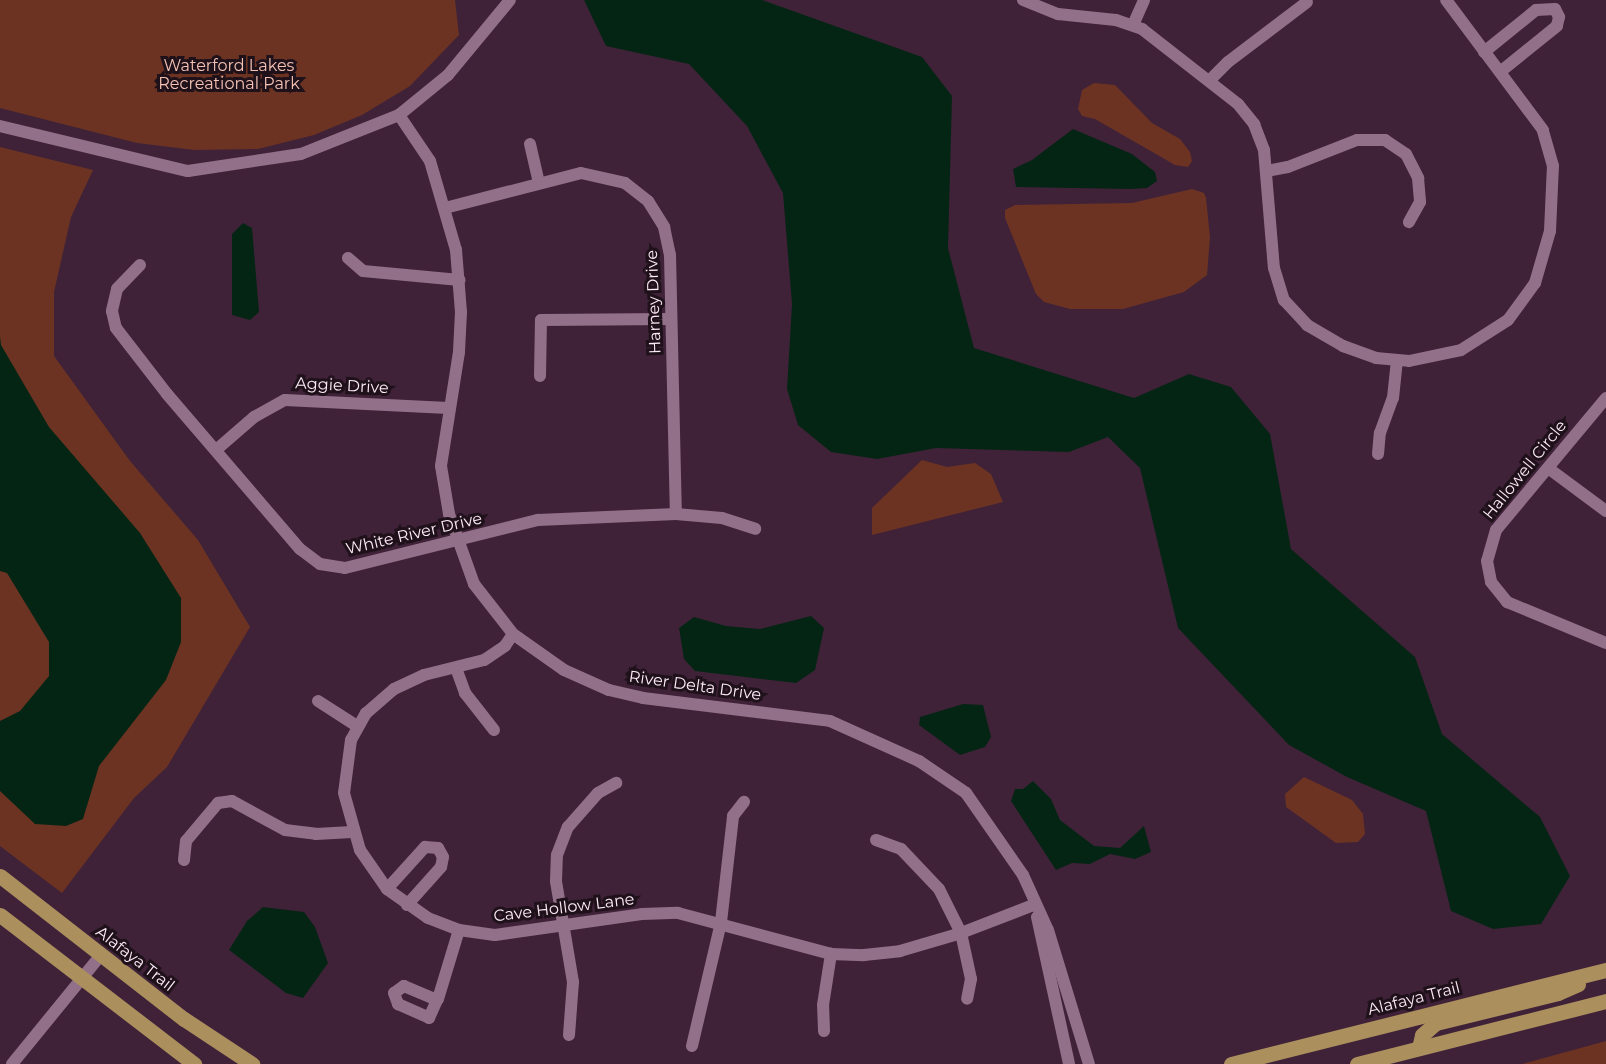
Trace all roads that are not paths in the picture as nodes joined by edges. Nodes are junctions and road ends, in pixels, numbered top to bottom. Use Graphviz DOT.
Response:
graph roads {
  1 [pos="510,0"];
  2 [pos="1023,0"];
  3 [pos="1144,0"];
  4 [pos="1446,0"];
  5 [pos="1307,2"];
  6 [pos="1133,25"];
  7 [pos="1484,52"];
  8 [pos="1500,72"];
  9 [pos="1210,81"];
  10 [pos="399,115"];
  11 [pos="0,126"];
  12 [pos="530,144"];
  13 [pos="1268,171"];
  14 [pos="539,182"];
  15 [pos="445,208"];
  16 [pos="1409,222"];
  17 [pos="348,258"];
  18 [pos="140,265"];
  19 [pos="460,280"];
  20 [pos="670,319"];
  21 [pos="1397,360"];
  22 [pos="540,376"];
  23 [pos="1606,398"];
  24 [pos="448,408"];
  25 [pos="216,450"];
  26 [pos="1378,454"];
  27 [pos="1548,468"];
  28 [pos="1606,511"];
  29 [pos="676,514"];
  30 [pos="755,529"];
  31 [pos="457,542"];
  32 [pos="513,634"];
  33 [pos="1606,643"];
  34 [pos="456,668"];
  35 [pos="318,701"];
  36 [pos="357,726"];
  37 [pos="494,730"];
  38 [pos="616,783"];
  39 [pos="744,802"];
  40 [pos="352,832"];
  41 [pos="876,840"];
  42 [pos="184,860"];
  43 [pos="0,876"];
  44 [pos="387,888"];
  45 [pos="1036,904"];
  46 [pos="407,905"];
  47 [pos="0,915"];
  48 [pos="721,922"];
  49 [pos="564,924"];
  50 [pos="459,930"];
  51 [pos="961,933"];
  52 [pos="831,954"];
  53 [pos="101,955"];
  54 [pos="1606,971"];
  55 [pos="81,979"];
  56 [pos="967,999"];
  57 [pos="437,1000"];
  58 [pos="1606,1001"];
  59 [pos="824,1031"];
  60 [pos="569,1035"];
  61 [pos="692,1046"];
  62 [pos="1419,1048"];
  63 [pos="12,1064"];
  64 [pos="194,1064"];
  65 [pos="252,1064"];
  66 [pos="1069,1064"];
  67 [pos="1089,1064"];
  68 [pos="1231,1064"];
  69 [pos="1357,1064"];
  1 -- 10 [label="street"];
  2 -- 6 [label="street"];
  3 -- 6 [label="street"];
  4 -- 7 [label="street"];
  5 -- 9 [label="street"];
  6 -- 9 [label="street"];
  7 -- 8 [label="street"];
  7 -- 8 [label="street"];
  8 -- 21 [label="street"];
  9 -- 13 [label="street"];
  10 -- 11 [label="street"];
  10 -- 15 [label="street, River Delta Drive"];
  12 -- 14 [label="street"];
  13 -- 16 [label="street"];
  13 -- 21 [label="street"];
  14 -- 15 [label="street, Harney Drive"];
  14 -- 20 [label="street, Harney Drive"];
  15 -- 19 [label="street, River Delta Drive"];
  17 -- 19 [label="street"];
  18 -- 25 [label="street, White River Drive"];
  19 -- 24 [label="street, River Delta Drive"];
  20 -- 22 [label="street"];
  20 -- 29 [label="street, Harney Drive"];
  21 -- 26 [label="street"];
  23 -- 27 [label="street, Hallowell Circle"];
  24 -- 25 [label="street, Aggie Drive"];
  24 -- 31 [label="street, River Delta Drive"];
  25 -- 31 [label="street, White River Drive"];
  27 -- 28 [label="street"];
  27 -- 33 [label="street, Hallowell Circle"];
  29 -- 30 [label="street, White River Drive"];
  29 -- 31 [label="street, White River Drive"];
  31 -- 32 [label="street, River Delta Drive"];
  32 -- 34 [label="street, Cave Hollow Lane"];
  32 -- 45 [label="street, River Delta Drive"];
  34 -- 36 [label="street, Cave Hollow Lane"];
  34 -- 37 [label="street"];
  35 -- 36 [label="street"];
  36 -- 40 [label="street, Cave Hollow Lane"];
  38 -- 49 [label="street"];
  39 -- 48 [label="street"];
  40 -- 42 [label="street"];
  40 -- 44 [label="street, Cave Hollow Lane"];
  41 -- 51 [label="street"];
  43 -- 53 [label="main road, Alafaya Trail"];
  44 -- 46 [label="street, Cave Hollow Lane"];
  44 -- 46 [label="street"];
  45 -- 51 [label="street, Cave Hollow Lane"];
  45 -- 66 [label="street, River Delta Drive"];
  45 -- 67 [label="street, River Delta Drive"];
  46 -- 50 [label="street, Cave Hollow Lane"];
  47 -- 55 [label="main road"];
  48 -- 49 [label="street, Cave Hollow Lane"];
  48 -- 52 [label="street, Cave Hollow Lane"];
  48 -- 61 [label="street"];
  49 -- 50 [label="street, Cave Hollow Lane"];
  49 -- 60 [label="street"];
  50 -- 57 [label="street"];
  51 -- 52 [label="street, Cave Hollow Lane"];
  51 -- 56 [label="street"];
  52 -- 59 [label="street"];
  53 -- 55 [label="street"];
  53 -- 65 [label="main road, Alafaya Trail"];
  54 -- 62 [label="main road"];
  54 -- 68 [label="main road, Alafaya Trail"];
  55 -- 63 [label="street"];
  55 -- 64 [label="main road"];
  57 -- 57 [label="street"];
  58 -- 62 [label="main road"];
  62 -- 69 [label="main road"];
}
